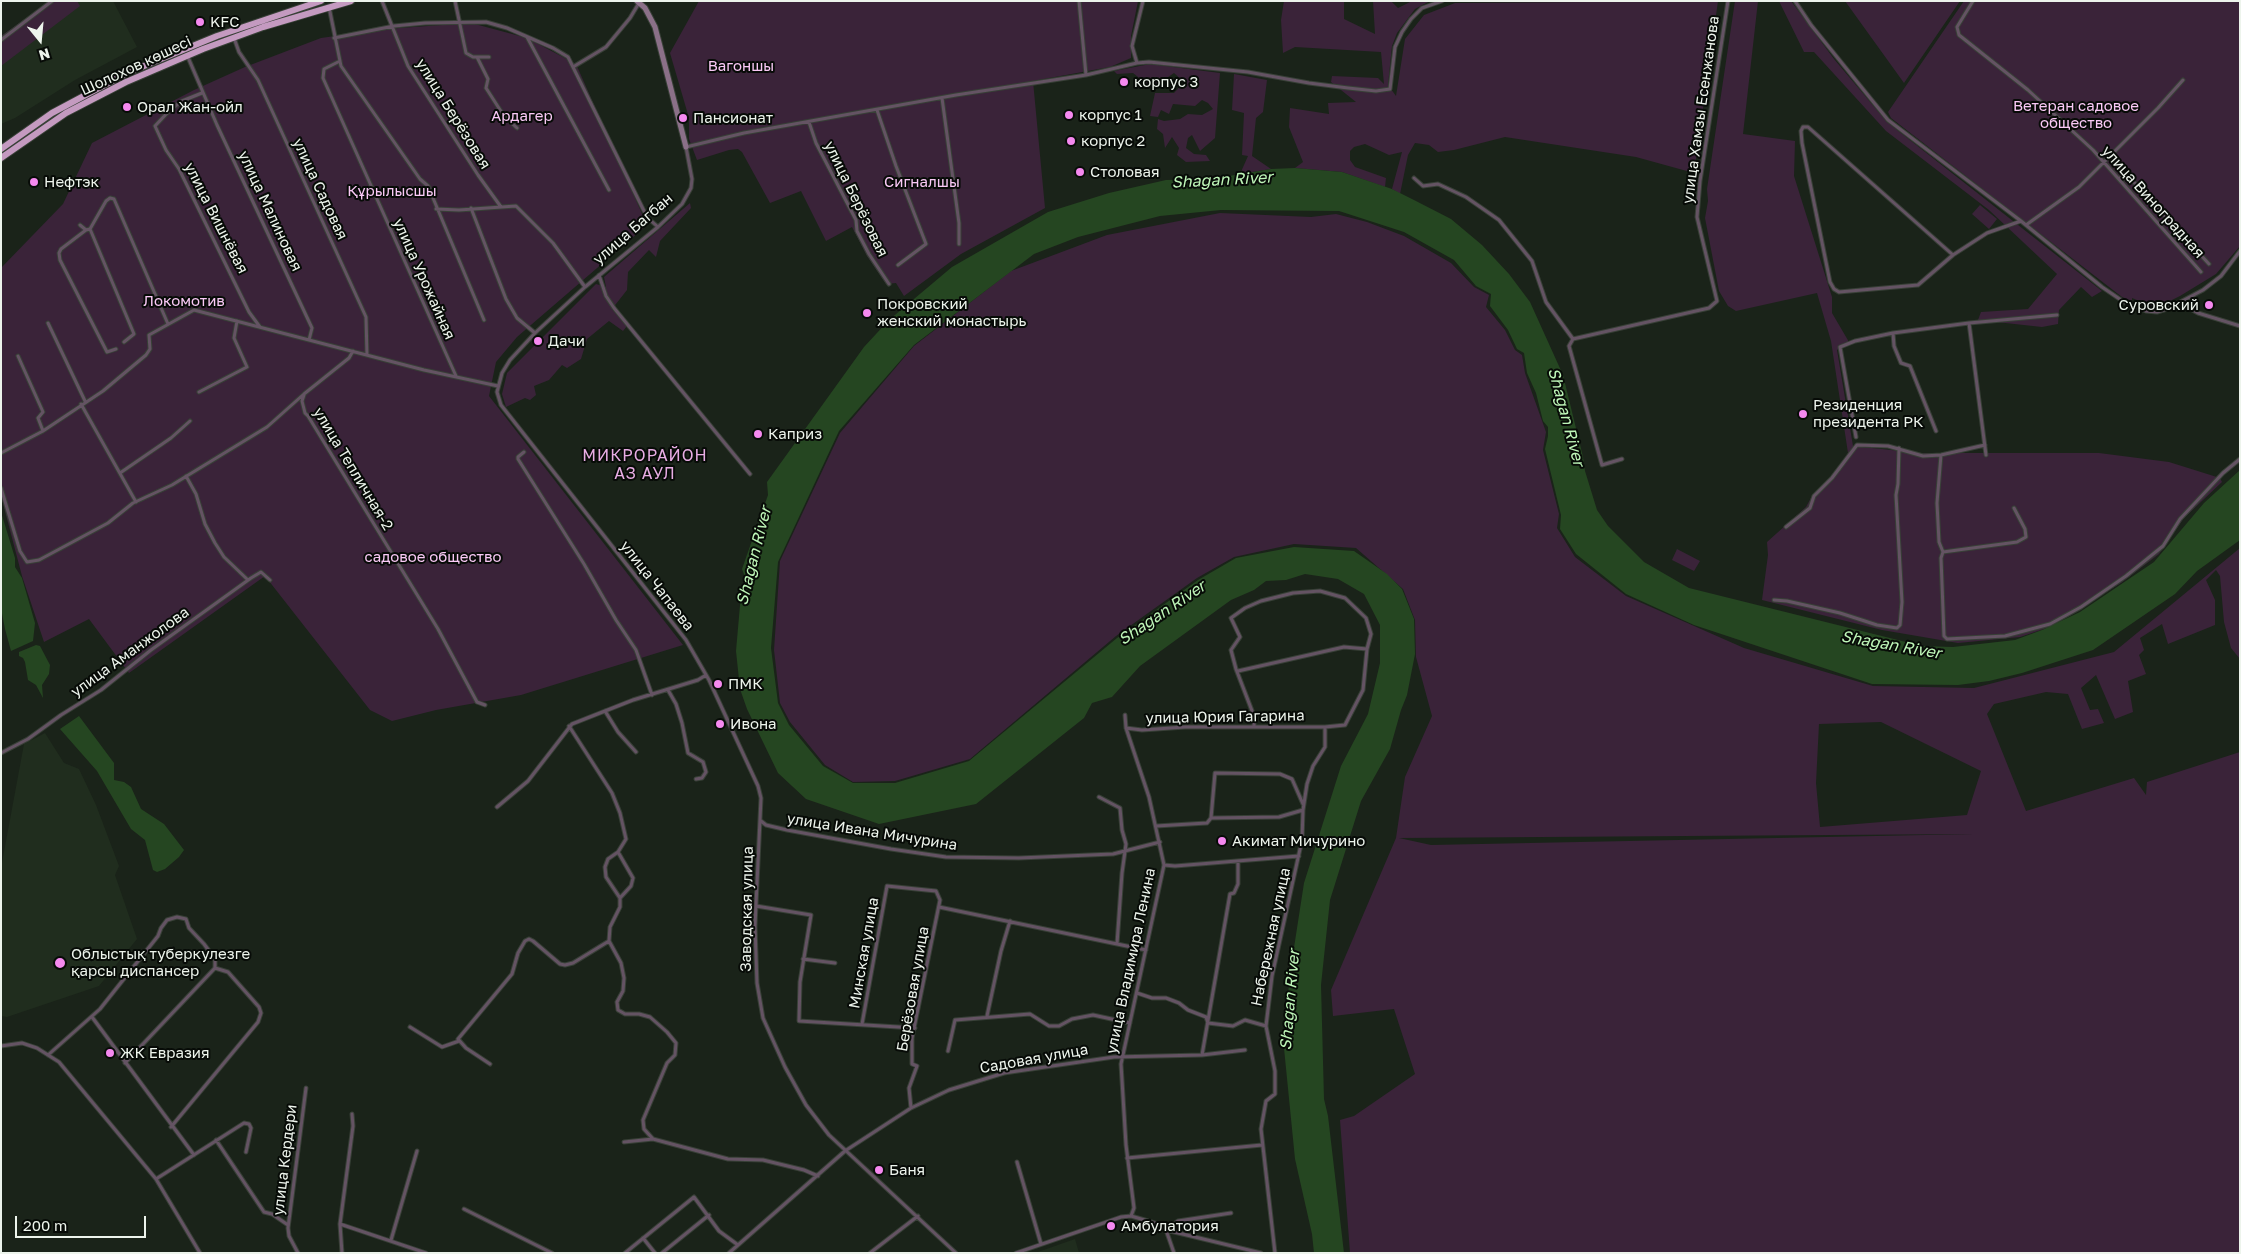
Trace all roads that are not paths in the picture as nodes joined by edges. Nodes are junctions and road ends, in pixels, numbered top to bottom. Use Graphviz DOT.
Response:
graph roads {
  1 [pos="52,1"];
  2 [pos="321,1"];
  3 [pos="351,1"];
  4 [pos="382,1"];
  5 [pos="455,1"];
  6 [pos="1079,1"];
  7 [pos="1143,1"];
  8 [pos="1442,1"];
  9 [pos="1728,1"];
  10 [pos="1795,1"];
  11 [pos="1973,1"];
  12 [pos="638,2"];
  13 [pos="330,7"];
  14 [pos="459,22"];
  15 [pos="394,26"];
  16 [pos="527,37"];
  17 [pos="234,38"];
  18 [pos="334,38"];
  19 [pos="1,40"];
  20 [pos="188,55"];
  21 [pos="477,57"];
  22 [pos="489,57"];
  23 [pos="340,61"];
  24 [pos="1137,63"];
  25 [pos="573,67"];
  26 [pos="1086,75"];
  27 [pos="2183,80"];
  28 [pos="202,93"];
  29 [pos="942,98"];
  30 [pos="877,110"];
  31 [pos="809,122"];
  32 [pos="517,128"];
  33 [pos="686,147"];
  34 [pos="1,149"];
  35 [pos="1,158"];
  36 [pos="2103,161"];
  37 [pos="1414,178"];
  38 [pos="2119,178"];
  39 [pos="609,190"];
  40 [pos="501,207"];
  41 [pos="471,208"];
  42 [pos="436,209"];
  43 [pos="2021,221"];
  44 [pos="80,225"];
  45 [pos="2026,225"];
  46 [pos="658,227"];
  47 [pos="88,229"];
  48 [pos="959,244"];
  49 [pos="2240,251"];
  50 [pos="1953,255"];
  51 [pos="2209,264"];
  52 [pos="898,265"];
  53 [pos="2201,272"];
  54 [pos="599,275"];
  55 [pos="889,284"];
  56 [pos="585,287"];
  57 [pos="2180,303"];
  58 [pos="2057,315"];
  59 [pos="484,320"];
  60 [pos="237,321"];
  61 [pos="48,323"];
  62 [pos="1969,323"];
  63 [pos="168,324"];
  64 [pos="2240,326"];
  65 [pos="260,327"];
  66 [pos="535,333"];
  67 [pos="1893,333"];
  68 [pos="1572,339"];
  69 [pos="309,340"];
  70 [pos="124,342"];
  71 [pos="116,349"];
  72 [pos="353,351"];
  73 [pos="367,354"];
  74 [pos="18,356"];
  75 [pos="456,376"];
  76 [pos="498,386"];
  77 [pos="198,392"];
  78 [pos="304,394"];
  79 [pos="85,401"];
  80 [pos="81,404"];
  81 [pos="190,421"];
  82 [pos="43,431"];
  83 [pos="1936,432"];
  84 [pos="1856,437"];
  85 [pos="1985,446"];
  86 [pos="1899,448"];
  87 [pos="1,452"];
  88 [pos="524,452"];
  89 [pos="1941,455"];
  90 [pos="1986,455"];
  91 [pos="1622,459"];
  92 [pos="2240,459"];
  93 [pos="120,473"];
  94 [pos="750,474"];
  95 [pos="186,476"];
  96 [pos="1,488"];
  97 [pos="136,502"];
  98 [pos="2014,508"];
  99 [pos="1786,527"];
  100 [pos="1943,552"];
  101 [pos="248,580"];
  102 [pos="270,580"];
  103 [pos="1774,600"];
  104 [pos="1367,649"];
  105 [pos="1238,671"];
  106 [pos="706,675"];
  107 [pos="668,690"];
  108 [pos="652,695"];
  109 [pos="485,705"];
  110 [pos="605,711"];
  111 [pos="1125,715"];
  112 [pos="569,726"];
  113 [pos="1325,726"];
  114 [pos="1254,727"];
  115 [pos="1126,728"];
  116 [pos="636,752"];
  117 [pos="1,753"];
  118 [pos="696,779"];
  119 [pos="1099,797"];
  120 [pos="1304,805"];
  121 [pos="497,807"];
  122 [pos="1303,810"];
  123 [pos="1211,818"];
  124 [pos="760,821"];
  125 [pos="1156,826"];
  126 [pos="1160,842"];
  127 [pos="1125,851"];
  128 [pos="618,852"];
  129 [pos="1299,856"];
  130 [pos="1238,861"];
  131 [pos="1164,865"];
  132 [pos="620,898"];
  133 [pos="940,900"];
  134 [pos="756,906"];
  135 [pos="939,907"];
  136 [pos="1010,921"];
  137 [pos="609,941"];
  138 [pos="1117,944"];
  139 [pos="1146,950"];
  140 [pos="803,959"];
  141 [pos="835,963"];
  142 [pos="215,968"];
  143 [pos="1137,993"];
  144 [pos="987,1016"];
  145 [pos="92,1017"];
  146 [pos="1130,1023"];
  147 [pos="1208,1023"];
  148 [pos="862,1024"];
  149 [pos="1266,1026"];
  150 [pos="410,1027"];
  151 [pos="916,1028"];
  152 [pos="459,1041"];
  153 [pos="1,1046"];
  154 [pos="1245,1050"];
  155 [pos="948,1051"];
  156 [pos="48,1055"];
  157 [pos="1202,1055"];
  158 [pos="1122,1057"];
  159 [pos="125,1063"];
  160 [pos="490,1064"];
  161 [pos="306,1088"];
  162 [pos="911,1108"];
  163 [pos="352,1114"];
  164 [pos="172,1127"];
  165 [pos="653,1139"];
  166 [pos="216,1140"];
  167 [pos="624,1142"];
  168 [pos="1262,1145"];
  169 [pos="417,1151"];
  170 [pos="845,1151"];
  171 [pos="246,1152"];
  172 [pos="194,1155"];
  173 [pos="1127,1158"];
  174 [pos="1018,1162"];
  175 [pos="818,1176"];
  176 [pos="156,1179"];
  177 [pos="464,1209"];
  178 [pos="1231,1213"];
  179 [pos="709,1215"];
  180 [pos="918,1216"];
  181 [pos="1131,1216"];
  182 [pos="340,1224"];
  183 [pos="288,1225"];
  184 [pos="1166,1230"];
  185 [pos="643,1238"];
  186 [pos="391,1240"];
  187 [pos="1041,1244"];
  188 [pos="738,1245"];
  189 [pos="200,1253"];
  190 [pos="298,1253"];
  191 [pos="342,1253"];
  192 [pos="426,1253"];
  193 [pos="552,1253"];
  194 [pos="625,1253"];
  195 [pos="655,1253"];
  196 [pos="662,1253"];
  197 [pos="729,1253"];
  198 [pos="870,1253"];
  199 [pos="956,1253"];
  200 [pos="1016,1253"];
  201 [pos="1174,1253"];
  202 [pos="1261,1253"];
  203 [pos="1275,1253"];
  1 -- 19 [label="street"];
  2 -- 34 [label="highway, Шолохов көшесі"];
  3 -- 13 [label="highway, Шолохов көшесі"];
  4 -- 15 [label="street, улица Берёзовая"];
  5 -- 14 [label="street"];
  6 -- 26 [label="street"];
  7 -- 24 [label="street"];
  8 -- 24 [label="street"];
  9 -- 68 [label="street, улица Хамзы Есенжанова"];
  10 -- 43 [label="street"];
  11 -- 36 [label="street, улица Виноградная"];
  12 -- 25 [label="street"];
  12 -- 33 [label="street, улица Багбан"];
  13 -- 17 [label="highway, Шолохов көшесі"];
  13 -- 18 [label="street"];
  14 -- 15 [label="street"];
  14 -- 16 [label="street"];
  14 -- 21 [label="street"];
  15 -- 18 [label="street"];
  15 -- 40 [label="street, улица Берёзовая"];
  16 -- 25 [label="street"];
  16 -- 39 [label="street"];
  17 -- 20 [label="highway, Шолохов көшесі"];
  17 -- 73 [label="street, улица Садовая"];
  18 -- 23 [label="street"];
  20 -- 28 [label="street, улица Малиновая"];
  20 -- 35 [label="highway, Шолохов көшесі"];
  21 -- 22 [label="street"];
  21 -- 32 [label="street"];
  23 -- 42 [label="street"];
  23 -- 75 [label="street, улица Урожайная"];
  24 -- 26 [label="street"];
  25 -- 46 [label="street"];
  26 -- 29 [label="street"];
  27 -- 36 [label="street"];
  28 -- 65 [label="street, улица Вишнёвая"];
  28 -- 69 [label="street, улица Малиновая"];
  29 -- 30 [label="street"];
  29 -- 48 [label="street"];
  30 -- 31 [label="street"];
  30 -- 52 [label="street"];
  31 -- 33 [label="street"];
  31 -- 55 [label="street, улица Берёзовая"];
  33 -- 46 [label="street, улица Багбан"];
  36 -- 38 [label="street, улица Виноградная"];
  36 -- 45 [label="street"];
  37 -- 68 [label="street"];
  38 -- 51 [label="street"];
  38 -- 53 [label="street, улица Виноградная"];
  40 -- 41 [label="street"];
  40 -- 56 [label="street"];
  41 -- 42 [label="street"];
  41 -- 66 [label="street"];
  42 -- 59 [label="street"];
  43 -- 45 [label="street"];
  43 -- 50 [label="street"];
  44 -- 47 [label="street"];
  45 -- 57 [label="street"];
  46 -- 54 [label="street, улица Багбан"];
  47 -- 63 [label="street"];
  47 -- 70 [label="street"];
  47 -- 71 [label="street"];
  49 -- 57 [label="street"];
  50 -- 50 [label="street"];
  54 -- 56 [label="street, улица Багбан"];
  54 -- 94 [label="street"];
  56 -- 66 [label="street, улица Багбан"];
  57 -- 64 [label="street"];
  58 -- 62 [label="street"];
  60 -- 63 [label="street"];
  60 -- 65 [label="street"];
  60 -- 77 [label="street"];
  61 -- 79 [label="street"];
  62 -- 67 [label="street"];
  62 -- 85 [label="street"];
  63 -- 79 [label="street"];
  65 -- 69 [label="street"];
  66 -- 76 [label="street, улица Багбан"];
  67 -- 83 [label="street"];
  67 -- 84 [label="street"];
  68 -- 91 [label="street"];
  69 -- 72 [label="street"];
  72 -- 73 [label="street"];
  72 -- 78 [label="street"];
  73 -- 75 [label="street"];
  74 -- 82 [label="street"];
  75 -- 76 [label="street"];
  76 -- 106 [label="street, улица Чапаева"];
  78 -- 95 [label="street"];
  78 -- 109 [label="street, улица Тепличная-2"];
  79 -- 80 [label="street"];
  80 -- 82 [label="street"];
  80 -- 93 [label="street"];
  81 -- 93 [label="street"];
  82 -- 87 [label="street"];
  85 -- 89 [label="street"];
  85 -- 90 [label="street"];
  86 -- 89 [label="street"];
  86 -- 99 [label="street"];
  86 -- 103 [label="street"];
  88 -- 108 [label="street"];
  89 -- 100 [label="street"];
  92 -- 100 [label="street"];
  93 -- 97 [label="street"];
  95 -- 97 [label="street"];
  95 -- 101 [label="street"];
  96 -- 97 [label="street"];
  98 -- 100 [label="street"];
  101 -- 102 [label="street"];
  101 -- 117 [label="street, улица Аманжолова"];
  104 -- 105 [label="street"];
  104 -- 105 [label="street"];
  104 -- 113 [label="street"];
  105 -- 114 [label="street"];
  106 -- 107 [label="street"];
  106 -- 124 [label="street, улица Чапаева"];
  107 -- 108 [label="street"];
  107 -- 118 [label="street"];
  108 -- 110 [label="street"];
  110 -- 112 [label="street"];
  110 -- 116 [label="street"];
  111 -- 115 [label="street, улица Владимира Ленина"];
  112 -- 121 [label="street"];
  112 -- 128 [label="street"];
  113 -- 114 [label="street, улица Юрия Гагарина"];
  113 -- 120 [label="street, Набережная улица"];
  114 -- 115 [label="street, улица Юрия Гагарина"];
  115 -- 125 [label="street, улица Владимира Ленина"];
  119 -- 127 [label="street"];
  120 -- 122 [label="street, Набережная улица"];
  120 -- 123 [label="street"];
  122 -- 123 [label="street"];
  122 -- 129 [label="street, Набережная улица"];
  123 -- 125 [label="street"];
  124 -- 127 [label="street, улица Ивана Мичурина"];
  124 -- 134 [label="street, Заводская улица"];
  125 -- 126 [label="street, улица Владимира Ленина"];
  126 -- 127 [label="street, улица Ивана Мичурина"];
  126 -- 131 [label="street, улица Владимира Ленина"];
  127 -- 138 [label="street"];
  128 -- 132 [label="street"];
  128 -- 132 [label="street"];
  129 -- 130 [label="street"];
  129 -- 149 [label="street, Набережная улица"];
  130 -- 131 [label="street"];
  130 -- 147 [label="street"];
  131 -- 139 [label="street, улица Владимира Ленина"];
  132 -- 137 [label="street"];
  133 -- 135 [label="street, Берёзовая улица"];
  133 -- 148 [label="street, Минская улица"];
  134 -- 140 [label="street"];
  134 -- 170 [label="street, Заводская улица"];
  135 -- 136 [label="street"];
  135 -- 151 [label="street, Берёзовая улица"];
  136 -- 138 [label="street"];
  136 -- 144 [label="street"];
  137 -- 152 [label="street"];
  137 -- 165 [label="street"];
  138 -- 139 [label="street"];
  139 -- 143 [label="street, улица Владимира Ленина"];
  140 -- 141 [label="street"];
  140 -- 148 [label="street"];
  142 -- 145 [label="street"];
  142 -- 159 [label="street"];
  142 -- 164 [label="street"];
  143 -- 146 [label="street, улица Владимира Ленина"];
  143 -- 147 [label="street"];
  144 -- 146 [label="street"];
  144 -- 155 [label="street"];
  145 -- 156 [label="street"];
  145 -- 159 [label="street"];
  146 -- 158 [label="street, улица Владимира Ленина"];
  147 -- 149 [label="street"];
  147 -- 157 [label="street"];
  148 -- 151 [label="street"];
  149 -- 168 [label="street, Набережная улица"];
  150 -- 152 [label="street"];
  151 -- 162 [label="street, Берёзовая улица"];
  152 -- 160 [label="street"];
  153 -- 156 [label="street"];
  154 -- 157 [label="street, Садовая улица"];
  156 -- 176 [label="street"];
  157 -- 158 [label="street, Садовая улица"];
  158 -- 162 [label="street, Садовая улица"];
  158 -- 173 [label="street, улица Владимира Ленина"];
  159 -- 164 [label="street"];
  161 -- 183 [label="street, улица Кердери"];
  162 -- 170 [label="street, Садовая улица"];
  163 -- 182 [label="street"];
  164 -- 172 [label="street"];
  165 -- 167 [label="street"];
  165 -- 175 [label="street"];
  166 -- 171 [label="street"];
  166 -- 172 [label="street"];
  166 -- 183 [label="street"];
  168 -- 173 [label="street"];
  168 -- 203 [label="street, Набережная улица"];
  169 -- 186 [label="street"];
  170 -- 175 [label="street, Садовая улица"];
  170 -- 180 [label="street, Заводская улица"];
  172 -- 176 [label="street"];
  173 -- 181 [label="street, улица Владимира Ленина"];
  174 -- 187 [label="street"];
  175 -- 188 [label="street, Садовая улица"];
  176 -- 189 [label="street"];
  177 -- 193 [label="street"];
  178 -- 184 [label="street"];
  179 -- 185 [label="street"];
  179 -- 188 [label="street"];
  179 -- 196 [label="street"];
  180 -- 198 [label="street"];
  180 -- 199 [label="street, Заводская улица"];
  181 -- 184 [label="street"];
  181 -- 187 [label="street"];
  182 -- 186 [label="street"];
  182 -- 191 [label="street"];
  183 -- 190 [label="street, улица Кердери"];
  184 -- 201 [label="street"];
  184 -- 202 [label="street"];
  185 -- 194 [label="street"];
  185 -- 195 [label="street"];
  186 -- 192 [label="street"];
  187 -- 200 [label="street"];
  188 -- 197 [label="street, Садовая улица"];
}
